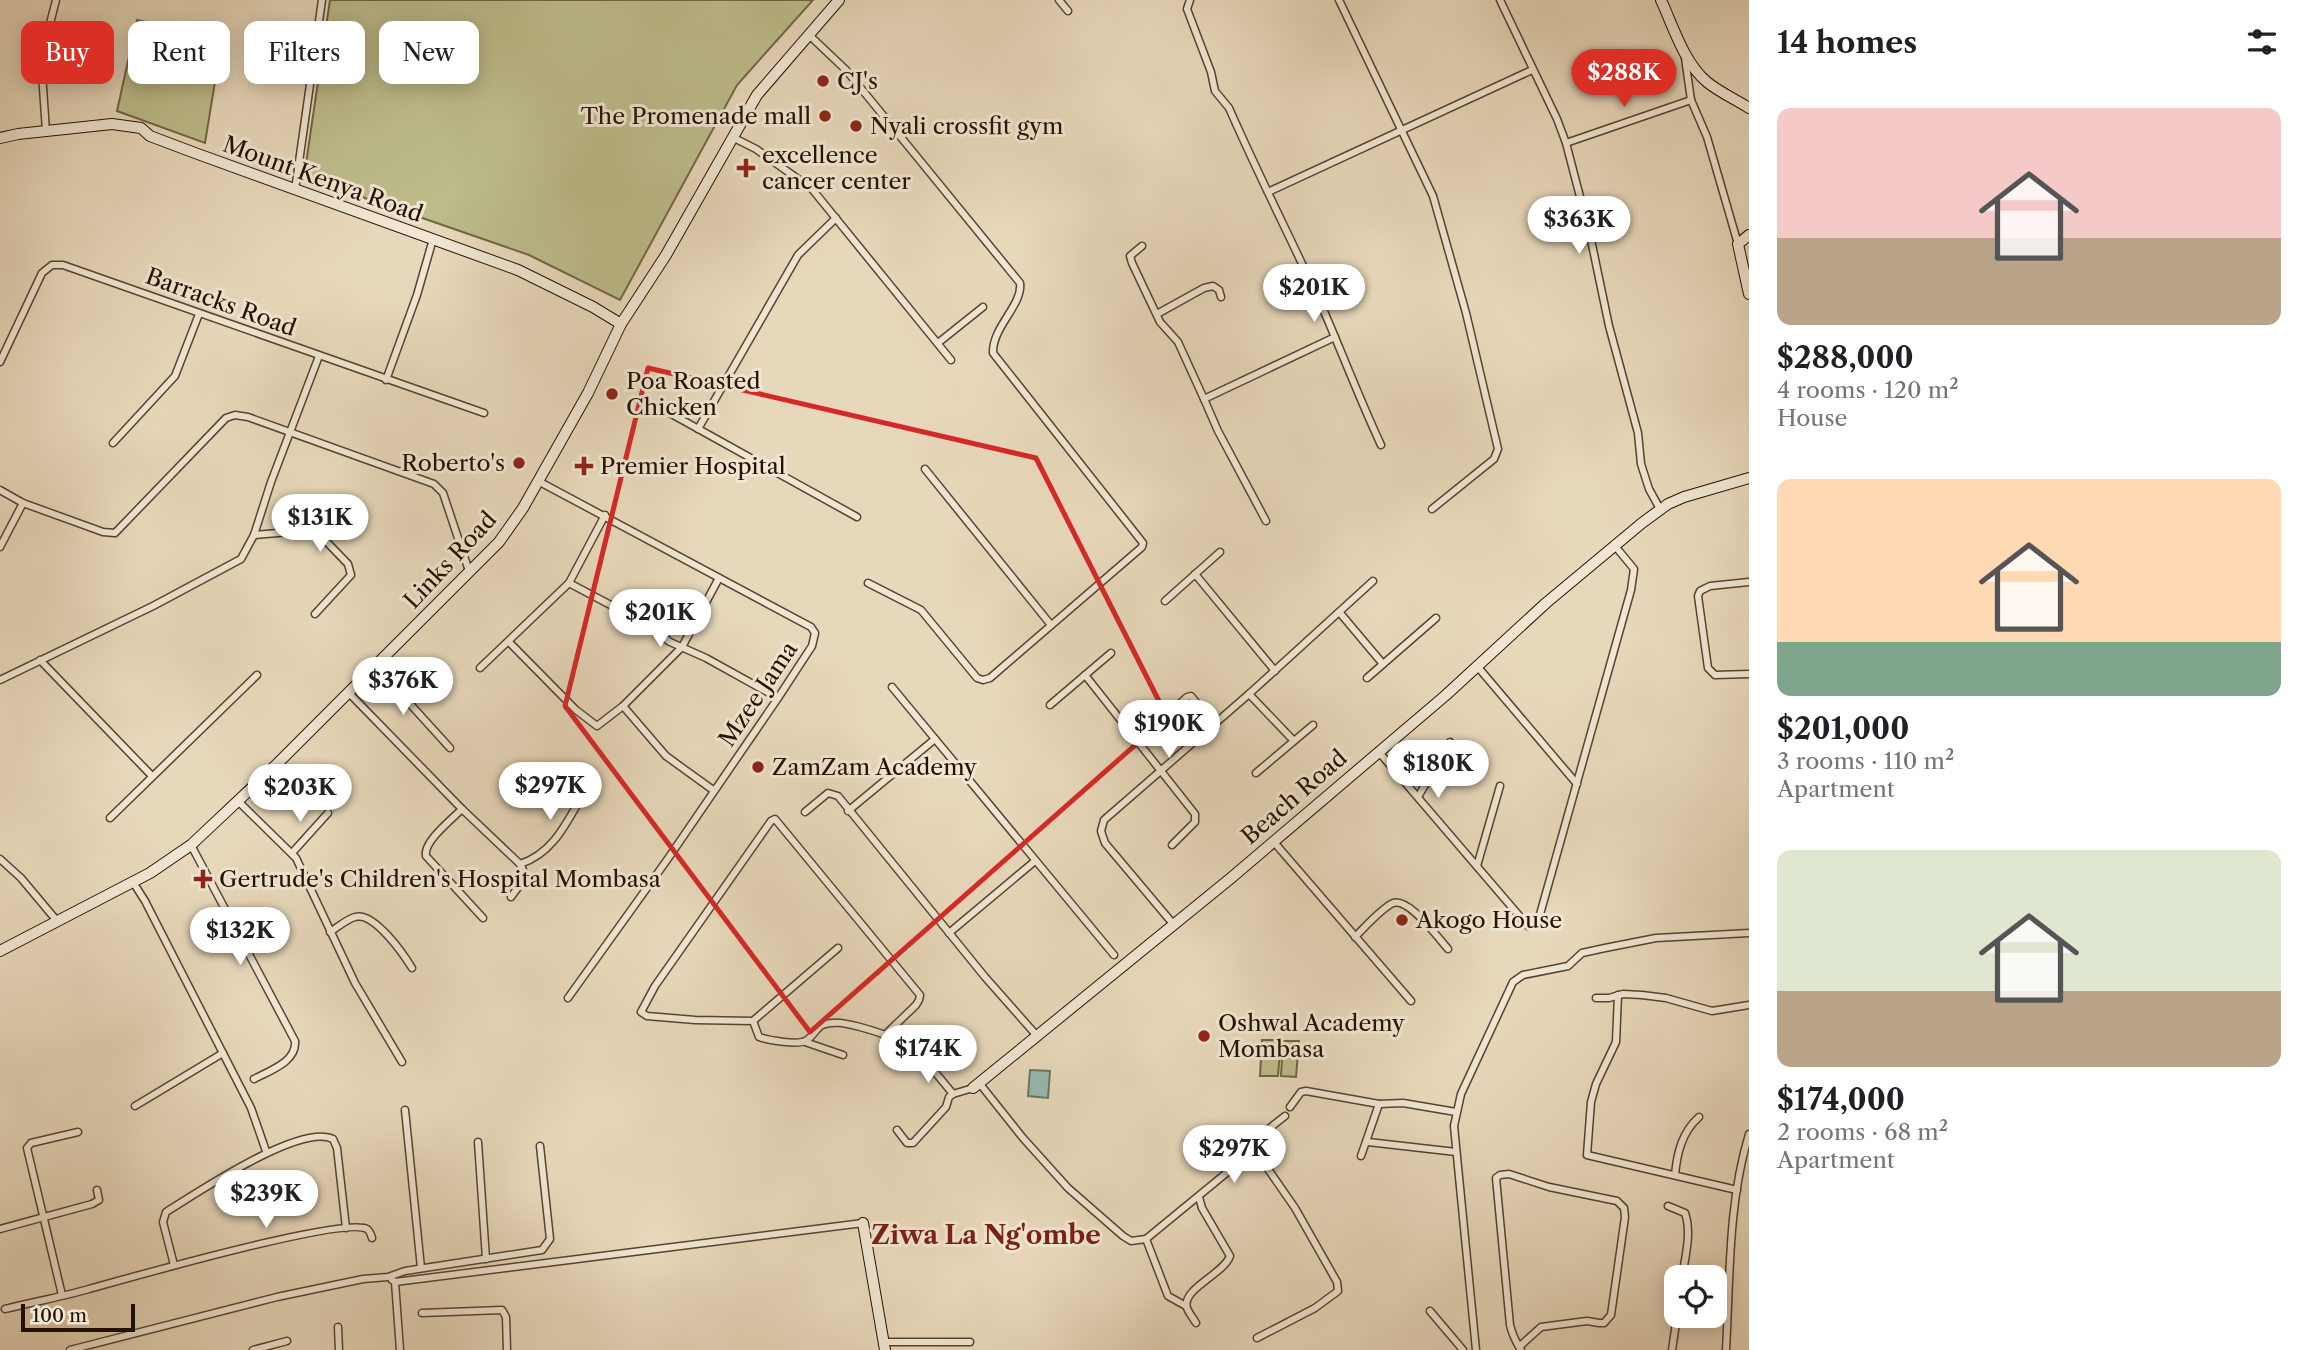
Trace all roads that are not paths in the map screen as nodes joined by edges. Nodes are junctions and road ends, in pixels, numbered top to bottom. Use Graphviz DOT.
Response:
graph roads {
  1 [pos="56,0"];
  2 [pos="322,0"];
  3 [pos="839,0"];
  4 [pos="1059,0"];
  5 [pos="1190,0"];
  6 [pos="1339,0"];
  7 [pos="1500,0"];
  8 [pos="1661,0"];
  9 [pos="1068,11"];
  10 [pos="808,34"];
  11 [pos="1684,49"];
  12 [pos="1532,70"];
  13 [pos="1691,100"];
  14 [pos="1749,108"];
  15 [pos="1402,129"];
  16 [pos="46,131"];
  17 [pos="732,137"];
  18 [pos="0,138"];
  19 [pos="1566,143"];
  20 [pos="295,190"];
  21 [pos="1268,192"];
  22 [pos="836,218"];
  23 [pos="1749,235"];
  24 [pos="433,239"];
  25 [pos="1738,244"];
  26 [pos="1142,246"];
  27 [pos="1749,294"];
  28 [pos="1221,297"];
  29 [pos="983,306"];
  30 [pos="199,314"];
  31 [pos="1157,314"];
  32 [pos="621,324"];
  33 [pos="1335,337"];
  34 [pos="938,343"];
  35 [pos="319,356"];
  36 [pos="951,360"];
  37 [pos="0,362"];
  38 [pos="386,380"];
  39 [pos="1204,399"];
  40 [pos="656,406"];
  41 [pos="484,413"];
  42 [pos="698,429"];
  43 [pos="292,433"];
  44 [pos="113,443"];
  45 [pos="1381,445"];
  46 [pos="925,469"];
  47 [pos="1749,478"];
  48 [pos="538,481"];
  49 [pos="0,490"];
  50 [pos="23,503"];
  51 [pos="1432,509"];
  52 [pos="1660,509"];
  53 [pos="605,515"];
  54 [pos="857,517"];
  55 [pos="1266,521"];
  56 [pos="254,535"];
  57 [pos="1615,546"];
  58 [pos="0,547"];
  59 [pos="1220,552"];
  60 [pos="470,573"];
  61 [pos="1195,574"];
  62 [pos="719,578"];
  63 [pos="1373,581"];
  64 [pos="1749,582"];
  65 [pos="569,583"];
  66 [pos="868,583"];
  67 [pos="1165,601"];
  68 [pos="1340,613"];
  69 [pos="315,614"];
  70 [pos="1436,618"];
  71 [pos="1051,625"];
  72 [pos="509,642"];
  73 [pos="682,647"];
  74 [pos="1111,653"];
  75 [pos="40,660"];
  76 [pos="1382,664"];
  77 [pos="1477,666"];
  78 [pos="480,668"];
  79 [pos="371,669"];
  80 [pos="1275,671"];
  81 [pos="1749,674"];
  82 [pos="257,675"];
  83 [pos="1085,675"];
  84 [pos="1367,678"];
  85 [pos="0,680"];
  86 [pos="892,687"];
  87 [pos="348,692"];
  88 [pos="1249,694"];
  89 [pos="778,698"];
  90 [pos="1050,705"];
  91 [pos="623,706"];
  92 [pos="1169,713"];
  93 [pos="1214,724"];
  94 [pos="1313,725"];
  95 [pos="935,739"];
  96 [pos="1293,740"];
  97 [pos="1450,742"];
  98 [pos="450,748"];
  99 [pos="1378,751"];
  100 [pos="1160,771"];
  101 [pos="1256,773"];
  102 [pos="152,776"];
  103 [pos="1577,785"];
  104 [pos="1500,786"];
  105 [pos="586,789"];
  106 [pos="713,790"];
  107 [pos="1418,797"];
  108 [pos="238,801"];
  109 [pos="462,809"];
  110 [pos="848,811"];
  111 [pos="805,812"];
  112 [pos="328,813"];
  113 [pos="110,818"];
  114 [pos="1273,841"];
  115 [pos="191,845"];
  116 [pos="1172,845"];
  117 [pos="292,853"];
  118 [pos="0,859"];
  119 [pos="1035,861"];
  120 [pos="520,864"];
  121 [pos="1477,866"];
  122 [pos="133,882"];
  123 [pos="511,897"];
  124 [pos="483,918"];
  125 [pos="57,921"];
  126 [pos="1174,925"];
  127 [pos="331,932"];
  128 [pos="949,933"];
  129 [pos="1749,933"];
  130 [pos="1355,937"];
  131 [pos="838,948"];
  132 [pos="1448,949"];
  133 [pos="0,951"];
  134 [pos="1114,956"];
  135 [pos="412,968"];
  136 [pos="1618,995"];
  137 [pos="568,998"];
  138 [pos="1596,998"];
  139 [pos="1411,1001"];
  140 [pos="1749,1005"];
  141 [pos="753,1021"];
  142 [pos="886,1034"];
  143 [pos="1038,1037"];
  144 [pos="804,1042"];
  145 [pos="223,1053"];
  146 [pos="843,1055"];
  147 [pos="402,1062"];
  148 [pos="254,1079"];
  149 [pos="977,1086"];
  150 [pos="953,1094"];
  151 [pos="1379,1104"];
  152 [pos="135,1106"];
  153 [pos="1290,1107"];
  154 [pos="405,1110"];
  155 [pos="1457,1112"];
  156 [pos="1285,1116"];
  157 [pos="1699,1117"];
  158 [pos="897,1130"];
  159 [pos="78,1132"];
  160 [pos="1749,1134"];
  161 [pos="478,1142"];
  162 [pos="1368,1142"];
  163 [pos="540,1146"];
  164 [pos="266,1151"];
  165 [pos="1252,1152"];
  166 [pos="1455,1152"];
  167 [pos="1362,1156"];
  168 [pos="1675,1175"];
  169 [pos="97,1190"];
  170 [pos="1737,1190"];
  171 [pos="1199,1197"];
  172 [pos="1668,1206"];
  173 [pos="43,1218"];
  174 [pos="863,1223"];
  175 [pos="0,1228"];
  176 [pos="346,1228"];
  177 [pos="372,1238"];
  178 [pos="1146,1239"];
  179 [pos="486,1259"];
  180 [pos="174,1265"];
  181 [pos="1684,1265"];
  182 [pos="421,1269"];
  183 [pos="388,1277"];
  184 [pos="395,1282"];
  185 [pos="62,1295"];
  186 [pos="1186,1306"];
  187 [pos="5,1309"];
  188 [pos="1430,1311"];
  189 [pos="422,1313"];
  190 [pos="1196,1323"];
  191 [pos="338,1327"];
  192 [pos="1675,1328"];
  193 [pos="1257,1338"];
  194 [pos="287,1341"];
  195 [pos="971,1342"];
  196 [pos="884,1346"];
  197 [pos="1520,1349"];
  198 [pos="69,1350"];
  199 [pos="253,1350"];
  200 [pos="339,1350"];
  201 [pos="400,1350"];
  202 [pos="507,1350"];
  203 [pos="1462,1350"];
  204 [pos="1476,1350"];
  205 [pos="1672,1350"];
  206 [pos="1726,1350"];
  1 -- 16 [label="street"];
  2 -- 20 [label="street"];
  3 -- 10 [label="main road, Links Road"];
  4 -- 9 [label="street"];
  5 -- 21 [label="street"];
  6 -- 15 [label="street"];
  7 -- 12 [label="street"];
  8 -- 11 [label="main road"];
  10 -- 17 [label="main road, Links Road"];
  10 -- 71 [label="street"];
  11 -- 13 [label="street"];
  11 -- 14 [label="main road"];
  12 -- 15 [label="street"];
  12 -- 19 [label="street"];
  13 -- 19 [label="street"];
  13 -- 25 [label="street"];
  15 -- 21 [label="street"];
  15 -- 51 [label="street"];
  16 -- 18 [label="main road, Mount Kenya Road"];
  16 -- 20 [label="main road, Mount Kenya Road"];
  17 -- 22 [label="street"];
  17 -- 32 [label="main road, Links Road"];
  19 -- 52 [label="street"];
  20 -- 24 [label="main road, Mount Kenya Road"];
  21 -- 33 [label="street"];
  22 -- 34 [label="street"];
  22 -- 42 [label="street"];
  23 -- 25 [label="main road"];
  24 -- 32 [label="main road, Mount Kenya Road"];
  24 -- 38 [label="street"];
  25 -- 27 [label="main road"];
  26 -- 31 [label="street"];
  28 -- 31 [label="street"];
  29 -- 34 [label="street"];
  30 -- 35 [label="street, Barracks Road"];
  30 -- 37 [label="street, Barracks Road"];
  30 -- 44 [label="street"];
  31 -- 39 [label="street"];
  32 -- 48 [label="main road, Links Road"];
  33 -- 39 [label="street"];
  33 -- 45 [label="street"];
  34 -- 36 [label="street"];
  35 -- 38 [label="street, Barracks Road"];
  35 -- 43 [label="street"];
  38 -- 41 [label="street, Barracks Road"];
  39 -- 55 [label="street"];
  40 -- 42 [label="street"];
  42 -- 54 [label="street"];
  43 -- 50 [label="street"];
  43 -- 56 [label="street"];
  43 -- 60 [label="street"];
  46 -- 71 [label="street"];
  47 -- 52 [label="main road, Beach Road"];
  48 -- 53 [label="street, Mzee Jama"];
  48 -- 60 [label="main road, Links Road"];
  49 -- 50 [label="street"];
  50 -- 58 [label="street"];
  52 -- 57 [label="main road, Beach Road"];
  53 -- 62 [label="street, Mzee Jama"];
  53 -- 65 [label="street"];
  56 -- 69 [label="street"];
  56 -- 75 [label="street"];
  57 -- 77 [label="main road, Beach Road"];
  57 -- 103 [label="street"];
  59 -- 61 [label="street"];
  60 -- 79 [label="main road, Links Road"];
  61 -- 67 [label="street"];
  61 -- 80 [label="street"];
  62 -- 73 [label="street"];
  62 -- 89 [label="street, Mzee Jama"];
  63 -- 68 [label="street"];
  64 -- 81 [label="street"];
  65 -- 72 [label="street"];
  65 -- 73 [label="street"];
  66 -- 71 [label="street"];
  68 -- 76 [label="street"];
  68 -- 80 [label="street"];
  70 -- 76 [label="street"];
  72 -- 78 [label="street"];
  72 -- 91 [label="street"];
  73 -- 89 [label="street"];
  73 -- 91 [label="street"];
  74 -- 83 [label="street"];
  75 -- 85 [label="street"];
  75 -- 102 [label="street"];
  76 -- 84 [label="street"];
  77 -- 99 [label="main road, Beach Road"];
  77 -- 103 [label="street"];
  79 -- 87 [label="main road, Links Road"];
  79 -- 98 [label="street"];
  80 -- 88 [label="street"];
  82 -- 102 [label="street"];
  83 -- 90 [label="street"];
  83 -- 100 [label="street"];
  86 -- 95 [label="street"];
  87 -- 108 [label="main road, Links Road"];
  87 -- 109 [label="street"];
  88 -- 93 [label="street"];
  88 -- 96 [label="street"];
  89 -- 106 [label="street, Mzee Jama"];
  91 -- 106 [label="street"];
  92 -- 93 [label="street"];
  93 -- 100 [label="street"];
  94 -- 96 [label="street"];
  95 -- 110 [label="street"];
  95 -- 119 [label="street"];
  96 -- 101 [label="street"];
  97 -- 107 [label="street"];
  99 -- 107 [label="street"];
  99 -- 114 [label="main road, Beach Road"];
  100 -- 116 [label="street"];
  100 -- 126 [label="street"];
  102 -- 113 [label="street"];
  103 -- 121 [label="street"];
  104 -- 121 [label="street"];
  105 -- 120 [label="street"];
  106 -- 137 [label="street, Mzee Jama"];
  107 -- 121 [label="street"];
  108 -- 115 [label="main road, Links Road"];
  108 -- 117 [label="street"];
  109 -- 120 [label="street"];
  109 -- 124 [label="street"];
  110 -- 111 [label="street"];
  110 -- 128 [label="street"];
  112 -- 117 [label="street"];
  114 -- 126 [label="main road, Beach Road"];
  114 -- 130 [label="street"];
  115 -- 122 [label="main road, Links Road"];
  115 -- 148 [label="street"];
  117 -- 127 [label="street"];
  118 -- 125 [label="street"];
  119 -- 128 [label="street"];
  119 -- 134 [label="street"];
  120 -- 123 [label="street"];
  122 -- 125 [label="main road, Links Road"];
  122 -- 145 [label="street"];
  125 -- 133 [label="main road, Links Road"];
  126 -- 143 [label="main road, Beach Road"];
  127 -- 135 [label="street"];
  127 -- 147 [label="street"];
  128 -- 143 [label="street"];
  129 -- 155 [label="street"];
  130 -- 132 [label="street"];
  130 -- 139 [label="street"];
  131 -- 141 [label="street"];
  136 -- 138 [label="street"];
  136 -- 140 [label="street"];
  136 -- 168 [label="street"];
  141 -- 142 [label="street"];
  141 -- 144 [label="street"];
  142 -- 144 [label="street"];
  142 -- 150 [label="street"];
  143 -- 149 [label="main road, Beach Road"];
  144 -- 146 [label="street"];
  145 -- 152 [label="street"];
  145 -- 164 [label="street"];
  149 -- 150 [label="street"];
  149 -- 178 [label="street"];
  150 -- 158 [label="street"];
  151 -- 153 [label="street"];
  151 -- 155 [label="street"];
  151 -- 162 [label="street"];
  154 -- 182 [label="street"];
  155 -- 166 [label="street"];
  156 -- 165 [label="street"];
  157 -- 168 [label="street"];
  159 -- 173 [label="street"];
  160 -- 170 [label="street"];
  161 -- 179 [label="street"];
  162 -- 166 [label="street"];
  162 -- 167 [label="street"];
  163 -- 179 [label="street"];
  164 -- 176 [label="street"];
  164 -- 180 [label="street"];
  165 -- 171 [label="street"];
  165 -- 193 [label="street"];
  166 -- 204 [label="street"];
  168 -- 170 [label="street"];
  169 -- 173 [label="street"];
  170 -- 206 [label="street"];
  171 -- 178 [label="street"];
  171 -- 186 [label="street"];
  172 -- 181 [label="street"];
  173 -- 175 [label="street"];
  173 -- 185 [label="street"];
  174 -- 184 [label="street"];
  174 -- 196 [label="main road"];
  176 -- 177 [label="street"];
  176 -- 180 [label="street"];
  178 -- 186 [label="street"];
  179 -- 182 [label="street"];
  180 -- 185 [label="street"];
  182 -- 183 [label="street"];
  183 -- 184 [label="street"];
  183 -- 198 [label="street"];
  184 -- 201 [label="street"];
  185 -- 187 [label="street"];
  186 -- 190 [label="street"];
  188 -- 203 [label="street"];
  189 -- 202 [label="street"];
  191 -- 200 [label="street"];
  192 -- 205 [label="street"];
  194 -- 199 [label="street"];
  195 -- 196 [label="street"];
  197 -- 197 [label="street"];
}
